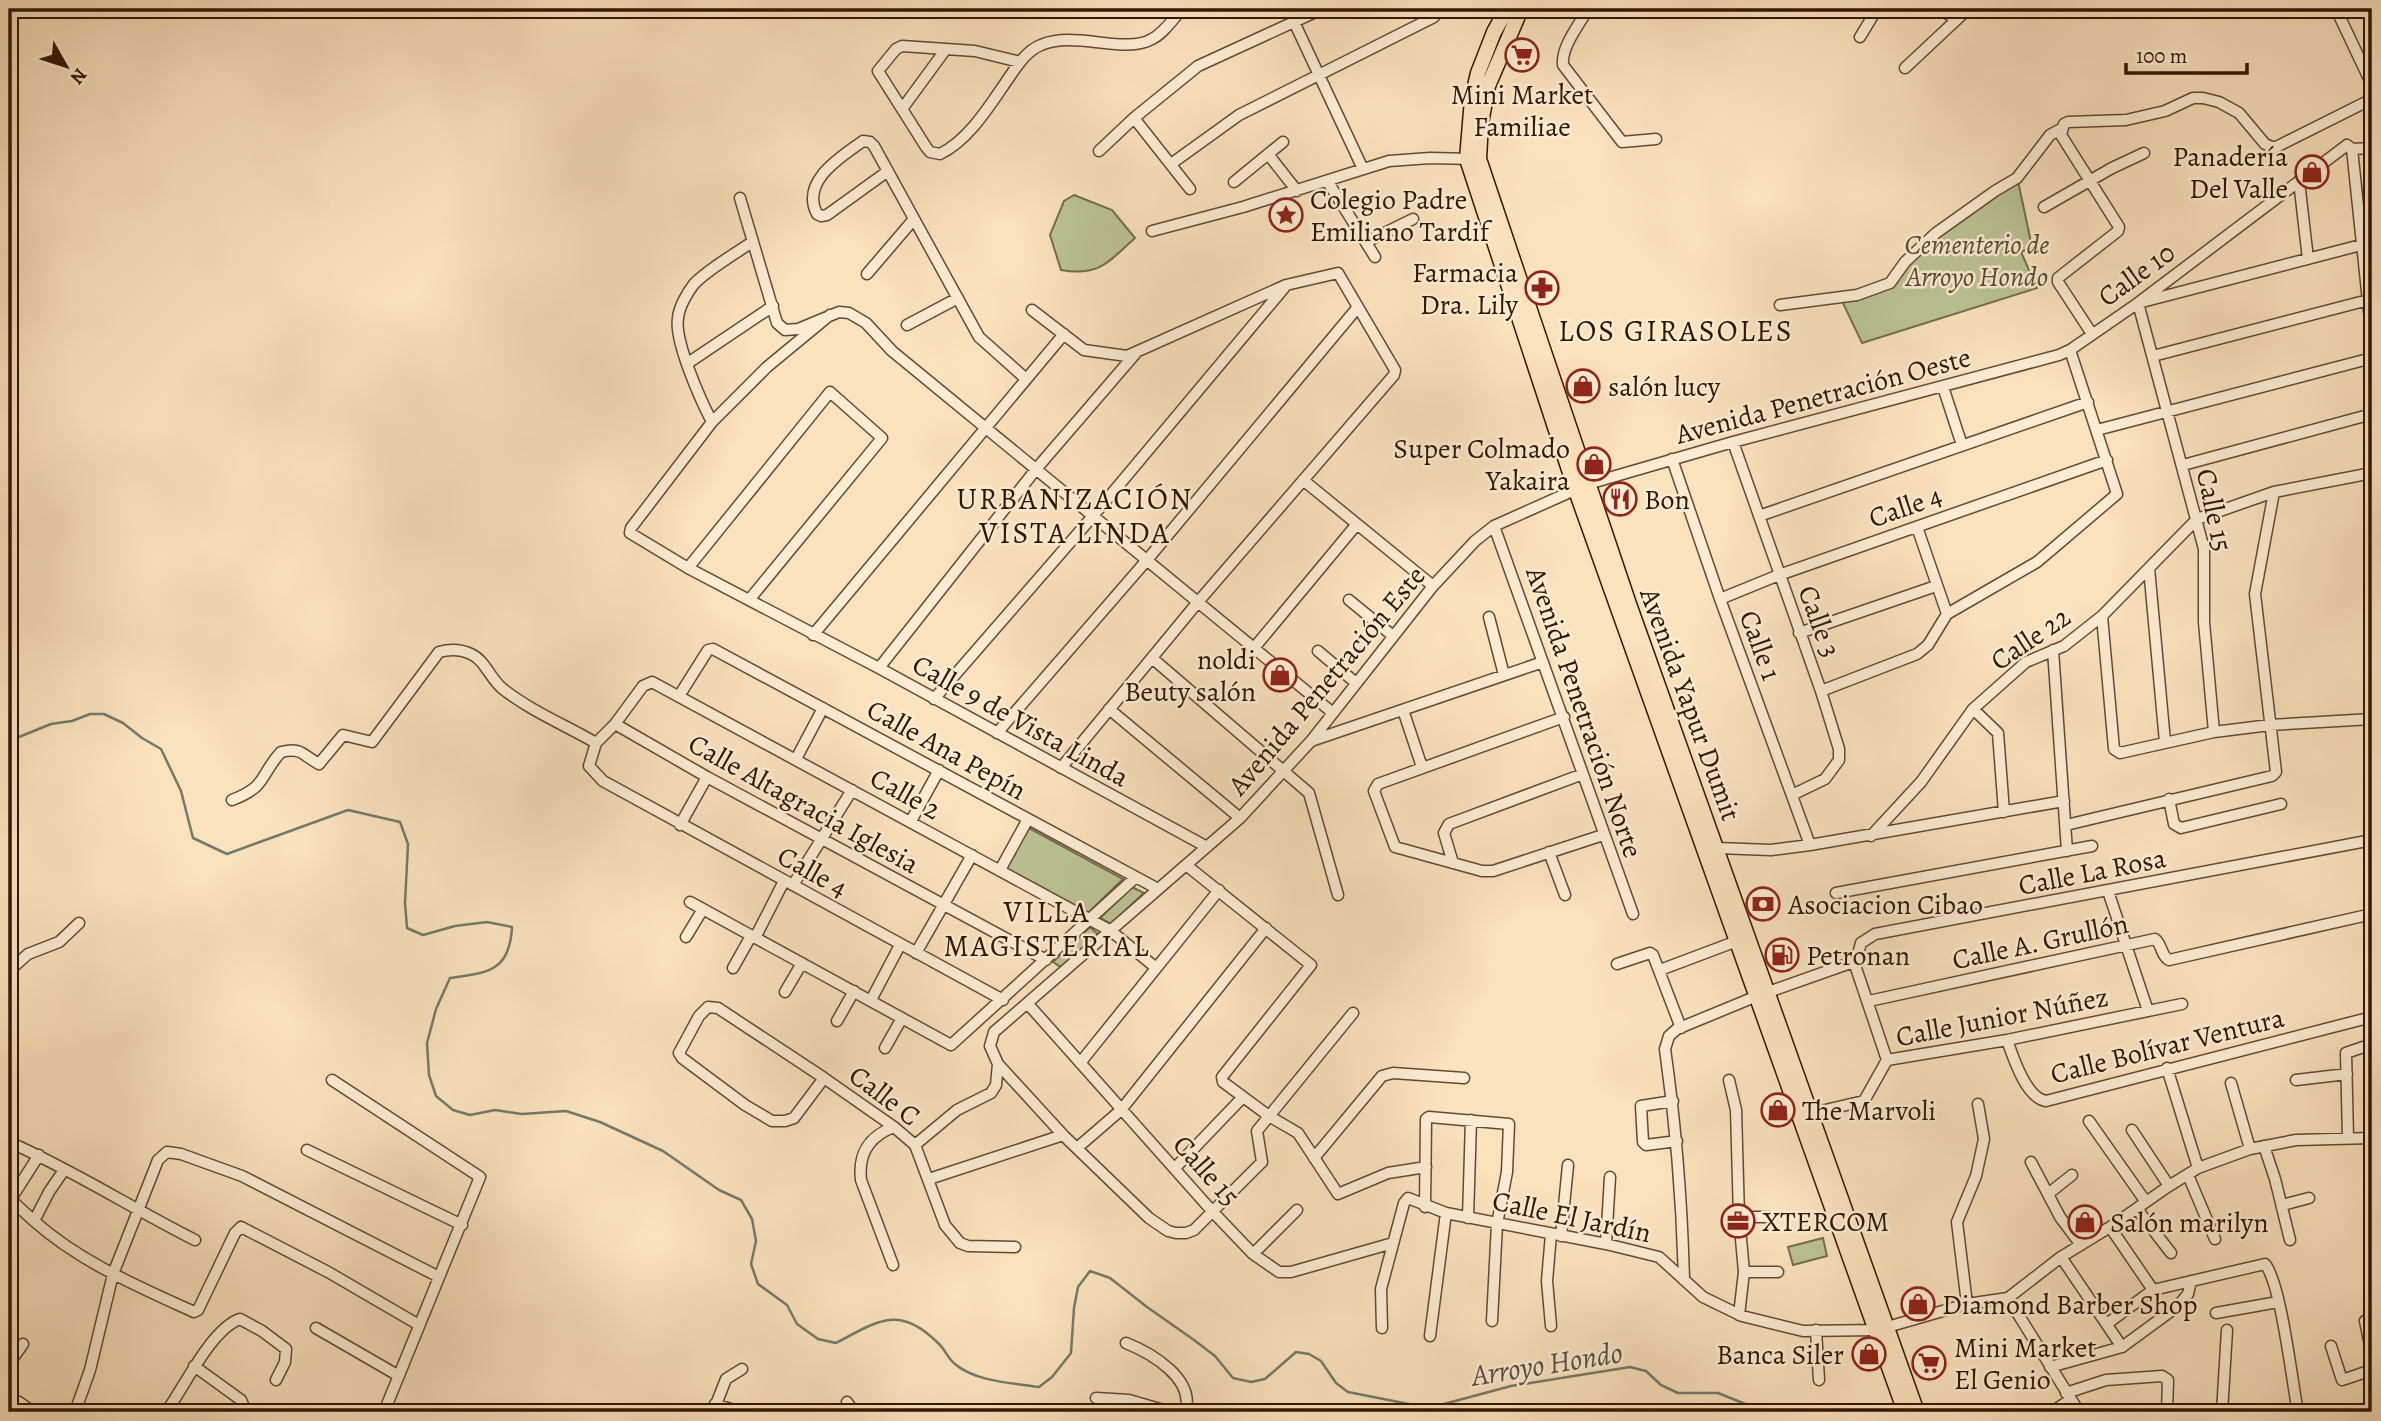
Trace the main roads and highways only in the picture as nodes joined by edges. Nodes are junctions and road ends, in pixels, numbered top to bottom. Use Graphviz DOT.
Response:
graph roads {
  1 [pos="1507,9"];
  2 [pos="1521,9"];
  3 [pos="1473,159"];
  4 [pos="1581,486"];
  5 [pos="1763,994"];
  6 [pos="1882,1328"];
  7 [pos="1905,1412"];
  8 [pos="1917,1412"];
  1 -- 3 [label="main road, Avenida Yapur Dumit"];
  2 -- 3 [label="main road, Avenida Yapur Dumit"];
  3 -- 4 [label="main road, Avenida Yapur Dumit"];
  4 -- 5 [label="main road, Avenida Yapur Dumit"];
  4 -- 5 [label="main road, Avenida Yapur Dumit"];
  5 -- 6 [label="main road, Avenida Yapur Dumit"];
  5 -- 6 [label="main road, Avenida Yapur Dumit"];
  6 -- 7 [label="main road, Avenida Yapur Dumit"];
  6 -- 8 [label="main road, Avenida Yapur Dumit"];
}
